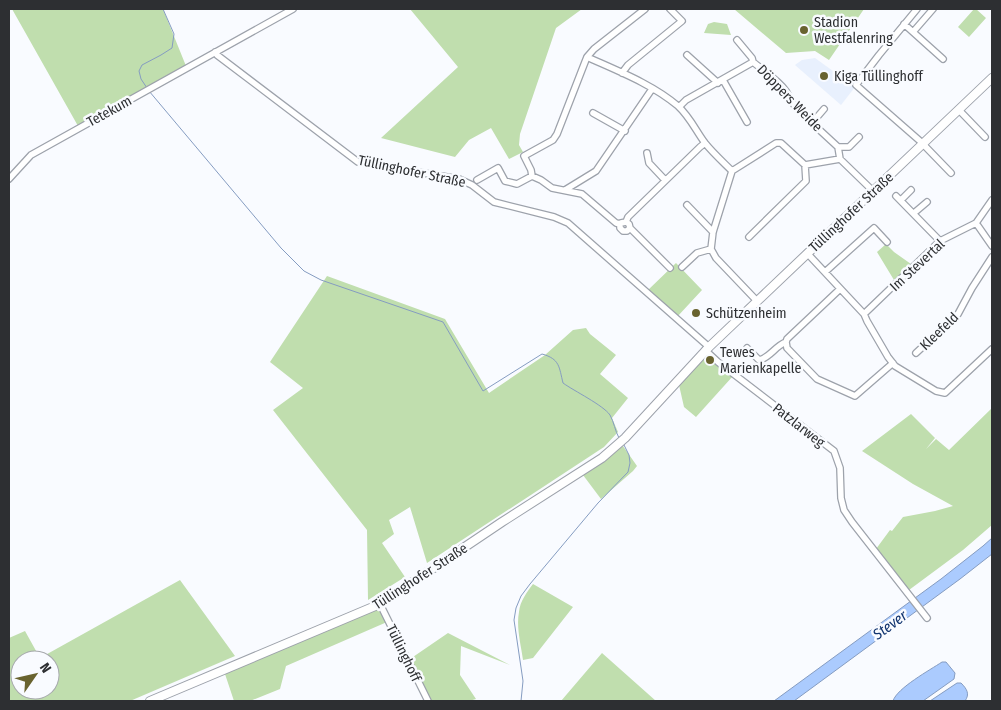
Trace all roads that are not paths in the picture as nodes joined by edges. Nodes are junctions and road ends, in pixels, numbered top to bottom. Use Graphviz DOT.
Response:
graph roads {
  1 [pos="293,9"];
  2 [pos="645,9"];
  3 [pos="670,9"];
  4 [pos="919,9"];
  5 [pos="933,9"];
  6 [pos="928,15"];
  7 [pos="904,24"];
  8 [pos="913,32"];
  9 [pos="737,40"];
  10 [pos="215,52"];
  11 [pos="687,56"];
  12 [pos="587,57"];
  13 [pos="943,59"];
  14 [pos="753,62"];
  15 [pos="622,73"];
  16 [pos="992,78"];
  17 [pos="721,81"];
  18 [pos="652,89"];
  19 [pos="679,107"];
  20 [pos="824,109"];
  21 [pos="959,110"];
  22 [pos="593,113"];
  23 [pos="747,122"];
  24 [pos="812,123"];
  25 [pos="625,130"];
  26 [pos="859,137"];
  27 [pos="985,138"];
  28 [pos="705,143"];
  29 [pos="924,144"];
  30 [pos="838,147"];
  31 [pos="647,154"];
  32 [pos="840,159"];
  33 [pos="805,166"];
  34 [pos="732,171"];
  35 [pos="951,173"];
  36 [pos="532,176"];
  37 [pos="9,179"];
  38 [pos="477,180"];
  39 [pos="665,180"];
  40 [pos="579,182"];
  41 [pos="565,190"];
  42 [pos="911,190"];
  43 [pos="873,191"];
  44 [pos="582,194"];
  45 [pos="992,200"];
  46 [pos="927,202"];
  47 [pos="687,205"];
  48 [pos="914,213"];
  49 [pos="623,223"];
  50 [pos="976,223"];
  51 [pos="713,232"];
  52 [pos="749,237"];
  53 [pos="940,240"];
  54 [pos="887,242"];
  55 [pos="992,246"];
  56 [pos="711,249"];
  57 [pos="807,253"];
  58 [pos="992,257"];
  59 [pos="682,267"];
  60 [pos="670,268"];
  61 [pos="825,272"];
  62 [pos="840,289"];
  63 [pos="757,301"];
  64 [pos="864,314"];
  65 [pos="786,342"];
  66 [pos="707,348"];
  67 [pos="748,348"];
  68 [pos="992,349"];
  69 [pos="916,353"];
  70 [pos="893,363"];
  71 [pos="380,604"];
  72 [pos="926,616"];
  73 [pos="150,701"];
  74 [pos="428,701"];
  1 -- 10 [label="street, Tetekum"];
  2 -- 12 [label="street"];
  3 -- 15 [label="street"];
  4 -- 6 [label="street"];
  4 -- 7 [label="street"];
  5 -- 6 [label="street"];
  6 -- 8 [label="street"];
  7 -- 8 [label="street"];
  7 -- 29 [label="street"];
  8 -- 13 [label="street"];
  9 -- 14 [label="street, Döppers Weide"];
  10 -- 37 [label="street, Tetekum"];
  10 -- 66 [label="street, Tüllinghofer Straße"];
  11 -- 17 [label="street"];
  12 -- 15 [label="street"];
  12 -- 36 [label="street"];
  14 -- 17 [label="street, Döppers Weide"];
  14 -- 24 [label="street, Döppers Weide"];
  15 -- 18 [label="street"];
  16 -- 21 [label="main road, Tüllinghofer Straße"];
  17 -- 19 [label="street, Döppers Weide"];
  17 -- 23 [label="street"];
  18 -- 19 [label="street"];
  18 -- 25 [label="street"];
  19 -- 28 [label="street"];
  20 -- 24 [label="street"];
  21 -- 27 [label="street"];
  21 -- 29 [label="main road, Tüllinghofer Straße"];
  22 -- 25 [label="street"];
  24 -- 30 [label="street, Döppers Weide"];
  25 -- 40 [label="street"];
  26 -- 30 [label="street"];
  28 -- 34 [label="street"];
  28 -- 39 [label="street"];
  29 -- 35 [label="street"];
  29 -- 43 [label="main road, Tüllinghofer Straße"];
  30 -- 32 [label="street"];
  31 -- 39 [label="street"];
  32 -- 33 [label="street"];
  32 -- 43 [label="street"];
  33 -- 34 [label="street"];
  33 -- 52 [label="street"];
  34 -- 51 [label="street"];
  36 -- 38 [label="street"];
  36 -- 41 [label="street"];
  39 -- 49 [label="street"];
  40 -- 41 [label="street"];
  40 -- 44 [label="street"];
  41 -- 44 [label="street"];
  42 -- 48 [label="street"];
  43 -- 57 [label="main road, Tüllinghofer Straße"];
  44 -- 49 [label="street"];
  45 -- 50 [label="street, Im Stevertal"];
  46 -- 48 [label="street"];
  47 -- 51 [label="street"];
  48 -- 53 [label="street"];
  49 -- 60 [label="street"];
  50 -- 53 [label="street, Im Stevertal"];
  50 -- 55 [label="street"];
  51 -- 56 [label="street"];
  53 -- 64 [label="street, Im Stevertal"];
  54 -- 61 [label="street"];
  56 -- 59 [label="street"];
  56 -- 63 [label="street"];
  57 -- 61 [label="street"];
  57 -- 63 [label="main road, Tüllinghofer Straße"];
  58 -- 69 [label="street, Kleefeld"];
  61 -- 62 [label="street"];
  62 -- 64 [label="street"];
  62 -- 65 [label="street"];
  63 -- 66 [label="main road, Tüllinghofer Straße"];
  64 -- 70 [label="street"];
  65 -- 67 [label="street"];
  65 -- 70 [label="street"];
  66 -- 71 [label="main road, Tüllinghofer Straße"];
  66 -- 72 [label="street, Patzlarweg"];
  68 -- 70 [label="street"];
  71 -- 73 [label="main road, Tüllinghofer Straße"];
  71 -- 74 [label="street, Tüllinghoff"];
}
